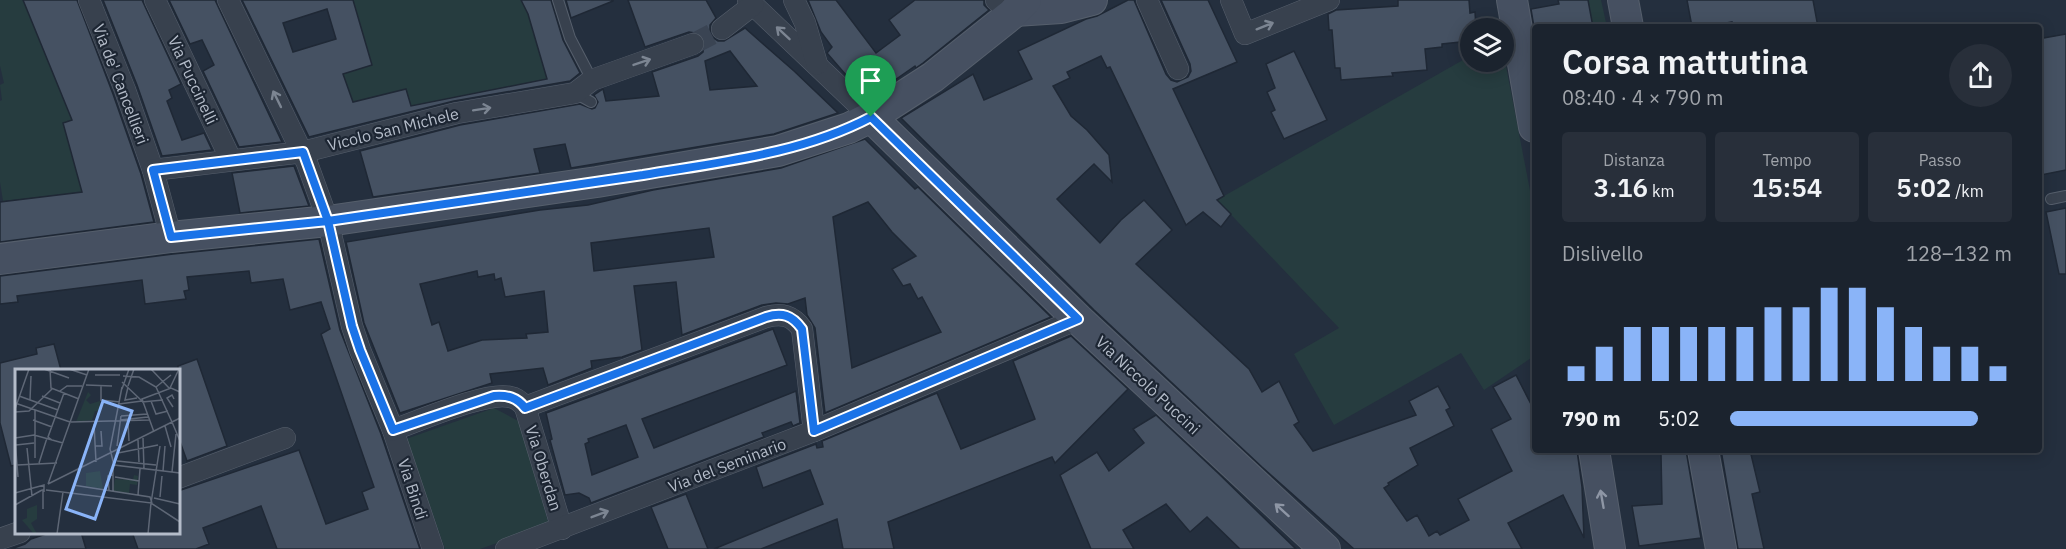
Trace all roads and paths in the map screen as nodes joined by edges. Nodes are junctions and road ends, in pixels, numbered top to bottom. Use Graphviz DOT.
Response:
graph roads {
  1 [pos="89,0"];
  2 [pos="155,0"];
  3 [pos="228,0"];
  4 [pos="558,0"];
  5 [pos="794,0"];
  6 [pos="1092,0"];
  7 [pos="1148,0"];
  8 [pos="1231,0"];
  9 [pos="1329,0"];
  10 [pos="1512,0"];
  11 [pos="1623,0"];
  12 [pos="751,2"];
  13 [pos="1017,6"];
  14 [pos="1627,24"];
  15 [pos="722,29"];
  16 [pos="693,44"];
  17 [pos="818,66"];
  18 [pos="1178,69"];
  19 [pos="592,80"];
  20 [pos="1532,115"];
  21 [pos="871,117"];
  22 [pos="303,152"];
  23 [pos="231,160"];
  24 [pos="153,170"];
  25 [pos="2066,196"];
  26 [pos="2051,199"];
  27 [pos="329,226"];
  28 [pos="171,237"];
  29 [pos="0,259"];
  30 [pos="0,265"];
  31 [pos="1078,319"];
  32 [pos="525,408"];
  33 [pos="393,430"];
  34 [pos="814,431"];
  35 [pos="285,438"];
  36 [pos="1594,453"];
  37 [pos="1705,453"];
  38 [pos="180,477"];
  39 [pos="562,529"];
  40 [pos="15,534"];
  41 [pos="0,539"];
  42 [pos="433,549"];
  43 [pos="506,549"];
  44 [pos="1325,549"];
  45 [pos="1610,549"];
  46 [pos="1721,549"];
  1 -- 24 [label="street, Via de' Cancellieri"];
  2 -- 23 [label="street, Via Puccinelli"];
  22 -- 3 [label="street, Via Bindi, one-way"];
  4 -- 19 [label="lane"];
  5 -- 17 [label="street"];
  6 -- 13 [label="street"];
  7 -- 18 [label="street"];
  8 -- 9 [label="street, one-way"];
  10 -- 20 [label="street"];
  11 -- 14 [label="street"];
  12 -- 15 [label="street"];
  17 -- 12 [label="street, one-way"];
  13 -- 21 [label="street"];
  19 -- 16 [label="street, Vicolo San Michele, one-way"];
  17 -- 21 [label="street"];
  22 -- 19 [label="street, Vicolo San Michele, one-way"];
  21 -- 27 [label="street"];
  21 -- 27 [label="lane"];
  21 -- 31 [label="street, Via Niccolò Puccini"];
  22 -- 23 [label="street, Vicolo San Michele"];
  22 -- 27 [label="street, Via Bindi"];
  23 -- 24 [label="street, Vicolo San Michele"];
  24 -- 28 [label="street, Via de' Cancellieri"];
  25 -- 26 [label="lane"];
  27 -- 28 [label="street"];
  27 -- 30 [label="lane"];
  27 -- 33 [label="street, Via Bindi"];
  28 -- 29 [label="street"];
  31 -- 34 [label="street, Via del Seminario"];
  44 -- 31 [label="street, Via Niccolò Puccini, one-way"];
  32 -- 33 [label="street, Via Oberdan"];
  32 -- 34 [label="street, Via Oberdan"];
  32 -- 39 [label="street, Via Oberdan"];
  33 -- 42 [label="street, Via Bindi"];
  39 -- 34 [label="street, Via del Seminario, one-way"];
  35 -- 38 [label="street"];
  45 -- 36 [label="street, one-way"];
  37 -- 46 [label="street"];
  39 -- 43 [label="street, Via del Seminario"];
  40 -- 41 [label="street"];
}
